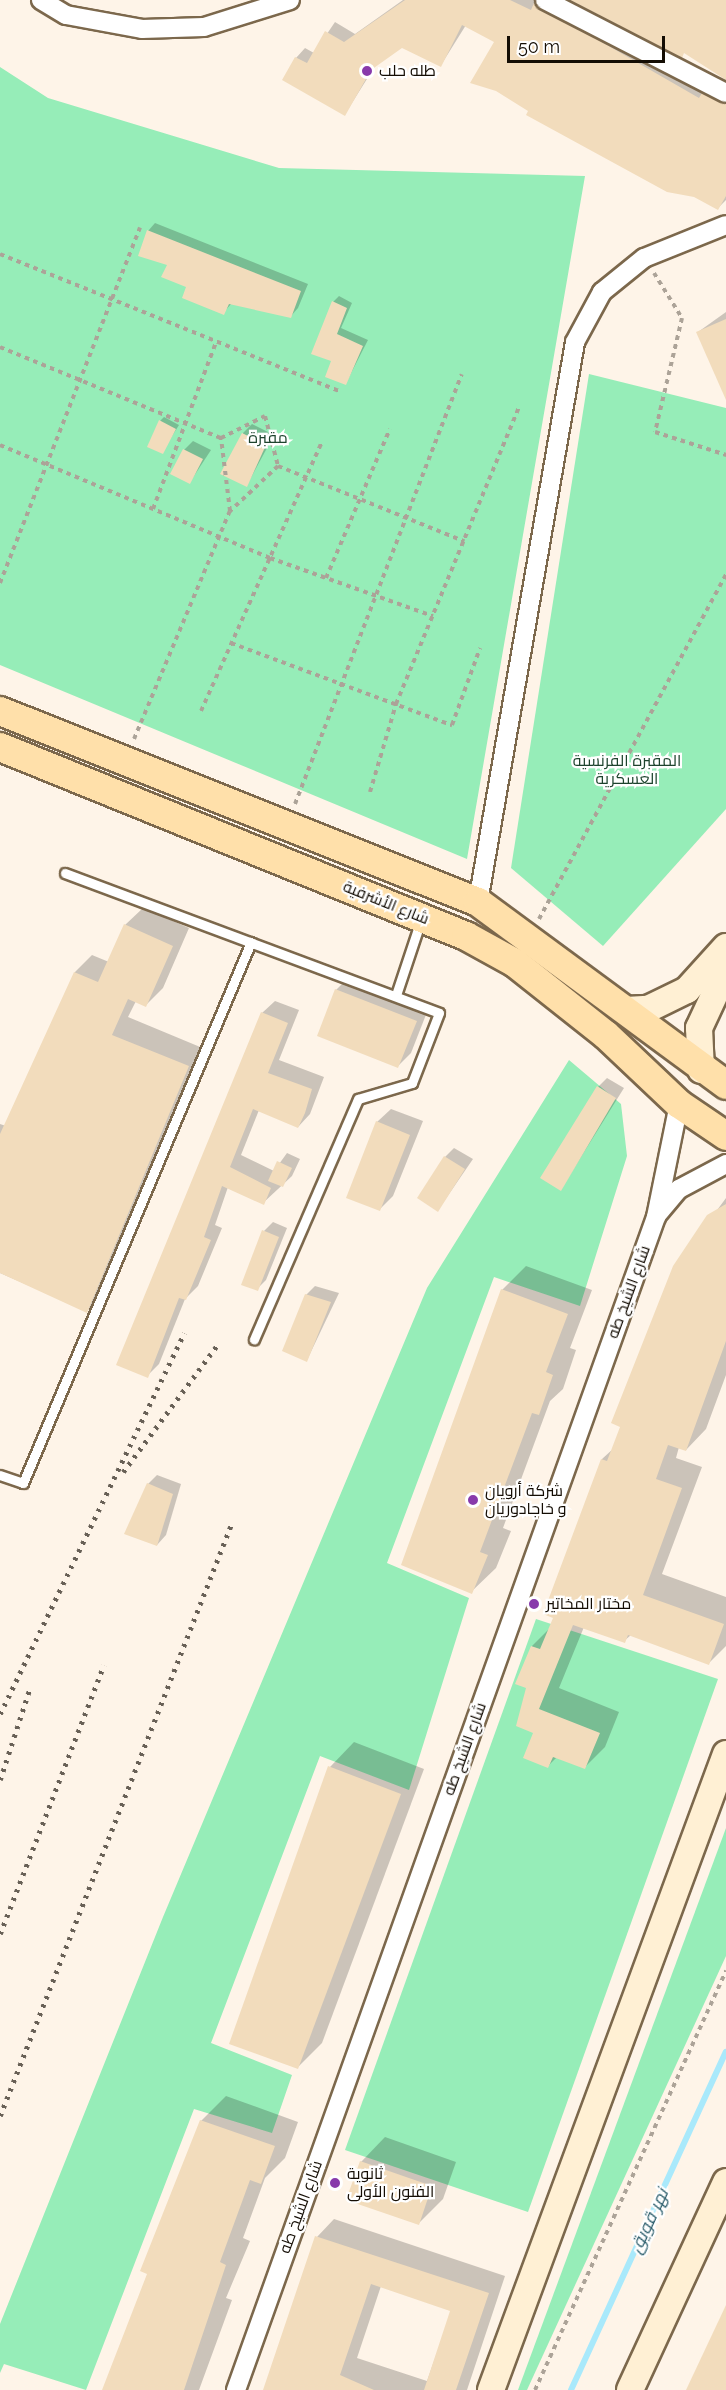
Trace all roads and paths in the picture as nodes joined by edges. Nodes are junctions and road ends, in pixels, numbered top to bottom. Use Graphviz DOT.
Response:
graph roads {
  1 [pos="41,0"];
  2 [pos="290,0"];
  3 [pos="545,0"];
  4 [pos="69,7"];
  5 [pos="726,93"];
  6 [pos="726,225"];
  7 [pos="140,228"];
  8 [pos="703,237"];
  9 [pos="726,243"];
  10 [pos="0,254"];
  11 [pos="644,258"];
  12 [pos="112,299"];
  13 [pos="216,342"];
  14 [pos="0,347"];
  15 [pos="462,374"];
  16 [pos="80,379"];
  17 [pos="341,393"];
  18 [pos="519,407"];
  19 [pos="186,423"];
  20 [pos="390,429"];
  21 [pos="221,438"];
  22 [pos="322,442"];
  23 [pos="0,445"];
  24 [pos="726,455"];
  25 [pos="47,464"];
  26 [pos="278,466"];
  27 [pos="306,477"];
  28 [pos="360,499"];
  29 [pos="153,509"];
  30 [pos="230,511"];
  31 [pos="406,518"];
  32 [pos="219,537"];
  33 [pos="464,541"];
  34 [pos="270,558"];
  35 [pos="726,574"];
  36 [pos="326,578"];
  37 [pos="0,583"];
  38 [pos="376,596"];
  39 [pos="433,616"];
  40 [pos="231,643"];
  41 [pos="480,648"];
  42 [pos="342,682"];
  43 [pos="396,704"];
  44 [pos="0,711"];
  45 [pos="201,711"];
  46 [pos="0,747"];
  47 [pos="125,761"];
  48 [pos="370,792"];
  49 [pos="287,825"];
  50 [pos="65,873"];
  51 [pos="478,902"];
  52 [pos="422,918"];
  53 [pos="528,939"];
  54 [pos="251,942"];
  55 [pos="726,947"];
  56 [pos="726,970"];
  57 [pos="396,995"];
  58 [pos="626,1010"];
  59 [pos="701,1070"];
  60 [pos="726,1085"];
  61 [pos="679,1104"];
  62 [pos="726,1136"];
  63 [pos="726,1164"];
  64 [pos="656,1217"];
  65 [pos="254,1339"];
  66 [pos="0,1474"];
  67 [pos="726,1754"];
  68 [pos="726,1970"];
  69 [pos="726,2182"];
  70 [pos="236,2390"];
  71 [pos="492,2390"];
  72 [pos="535,2390"];
  73 [pos="630,2390"];
  1 -- 4 [label="street"];
  2 -- 4 [label="street"];
  3 -- 5 [label="street"];
  6 -- 8 [label="street"];
  7 -- 12 [label="path"];
  8 -- 9 [label="street"];
  8 -- 11 [label="street"];
  10 -- 12 [label="path"];
  11 -- 24 [label="path"];
  11 -- 51 [label="street"];
  12 -- 13 [label="path"];
  12 -- 16 [label="path"];
  13 -- 17 [label="path"];
  13 -- 19 [label="path"];
  14 -- 16 [label="path"];
  15 -- 31 [label="path"];
  16 -- 19 [label="path"];
  16 -- 25 [label="path"];
  18 -- 33 [label="path"];
  19 -- 21 [label="path"];
  19 -- 29 [label="path"];
  20 -- 28 [label="path"];
  21 -- 26 [label="path"];
  21 -- 30 [label="path"];
  22 -- 27 [label="path"];
  23 -- 25 [label="path"];
  25 -- 29 [label="path"];
  25 -- 37 [label="path"];
  26 -- 27 [label="path"];
  26 -- 30 [label="path"];
  27 -- 28 [label="path"];
  27 -- 34 [label="path"];
  28 -- 31 [label="path"];
  28 -- 36 [label="path"];
  29 -- 32 [label="path"];
  30 -- 32 [label="path"];
  31 -- 33 [label="path"];
  31 -- 38 [label="path"];
  32 -- 34 [label="path"];
  32 -- 47 [label="path"];
  33 -- 39 [label="path"];
  34 -- 36 [label="path"];
  34 -- 40 [label="path"];
  35 -- 53 [label="path"];
  36 -- 38 [label="path"];
  38 -- 39 [label="path"];
  38 -- 42 [label="path"];
  39 -- 43 [label="path"];
  40 -- 42 [label="path"];
  40 -- 45 [label="path"];
  41 -- 43 [label="path"];
  42 -- 43 [label="path"];
  42 -- 49 [label="path"];
  43 -- 48 [label="path"];
  44 -- 47 [label="main road"];
  46 -- 52 [label="main road, شارع الأشرفية"];
  47 -- 49 [label="main road"];
  49 -- 51 [label="main road"];
  50 -- 54 [label="lane"];
  51 -- 53 [label="main road"];
  52 -- 57 [label="lane"];
  52 -- 61 [label="main road, شارع الأشرفية"];
  53 -- 58 [label="main road"];
  54 -- 57 [label="lane"];
  54 -- 66 [label="lane"];
  55 -- 58 [label="main road"];
  56 -- 59 [label="main road"];
  57 -- 65 [label="lane"];
  58 -- 59 [label="main road"];
  59 -- 60 [label="main road"];
  59 -- 61 [label="main road"];
  61 -- 62 [label="main road, شارع الأشرفية"];
  61 -- 64 [label="street, شارع الشيخ طه"];
  63 -- 64 [label="street"];
  64 -- 70 [label="street, شارع الشيخ طه"];
  67 -- 71 [label="main road"];
  68 -- 72 [label="path"];
  69 -- 73 [label="main road"];
}
